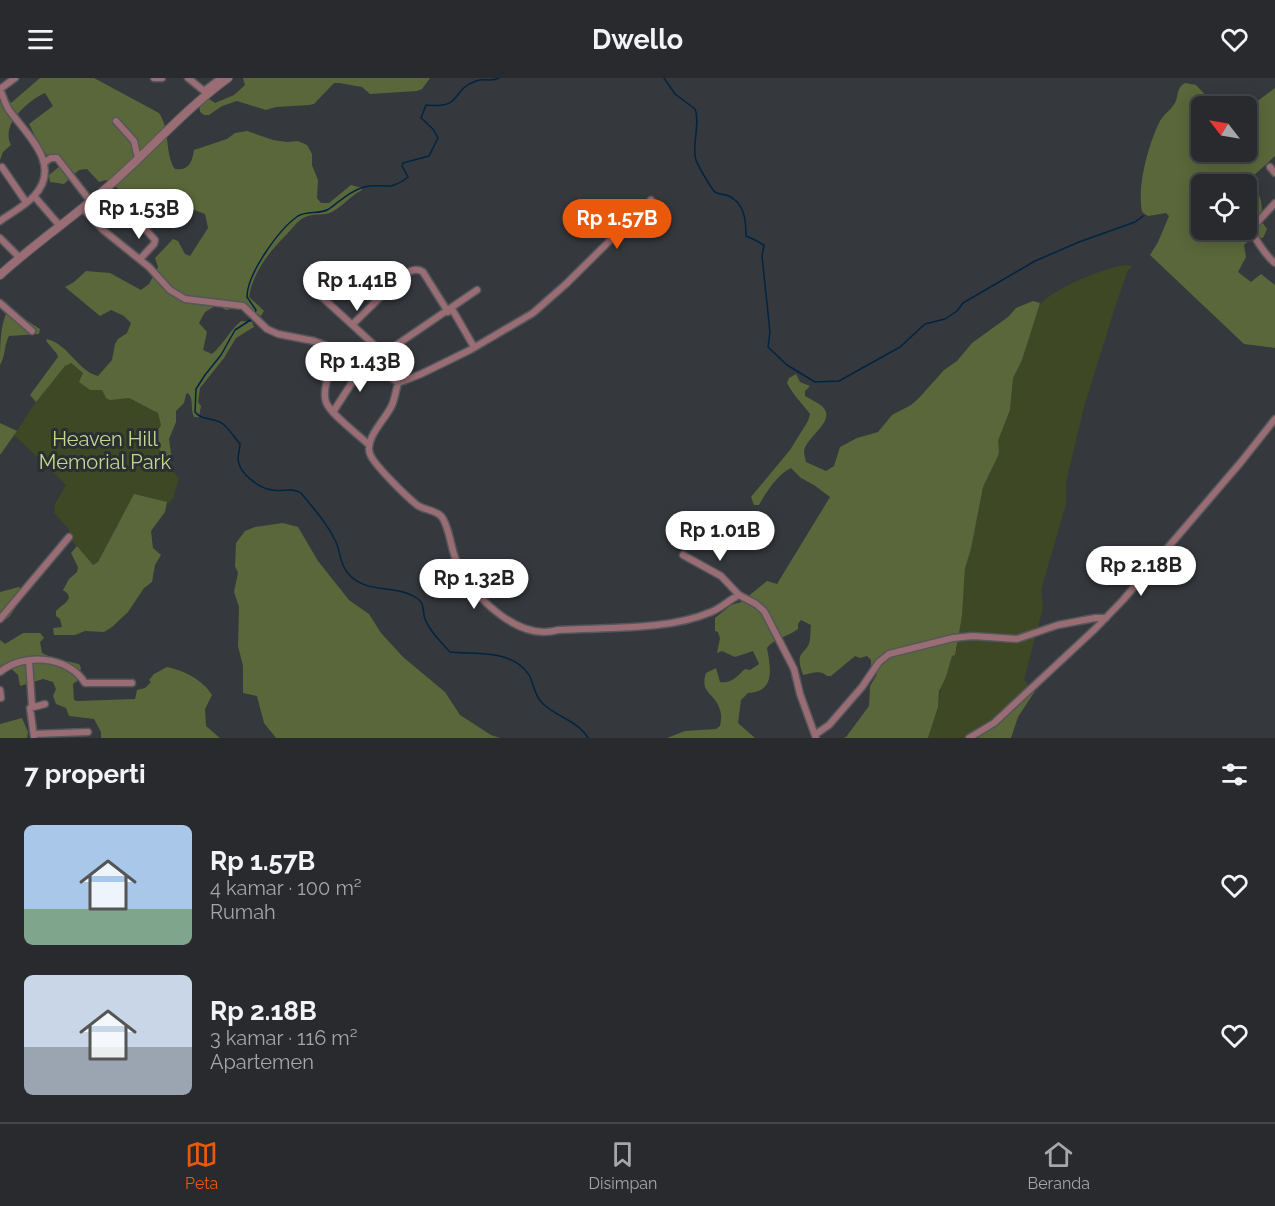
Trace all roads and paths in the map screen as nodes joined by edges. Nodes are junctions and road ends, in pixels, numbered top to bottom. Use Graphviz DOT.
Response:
graph roads {
  1 [pos="15,78"];
  2 [pos="154,78"];
  3 [pos="162,78"];
  4 [pos="188,78"];
  5 [pos="221,78"];
  6 [pos="228,78"];
  7 [pos="0,89"];
  8 [pos="116,121"];
  9 [pos="138,158"];
  10 [pos="45,162"];
  11 [pos="2,167"];
  12 [pos="34,196"];
  13 [pos="651,200"];
  14 [pos="26,202"];
  15 [pos="91,202"];
  16 [pos="1275,203"];
  17 [pos="83,209"];
  18 [pos="137,220"];
  19 [pos="0,221"];
  20 [pos="60,226"];
  21 [pos="0,238"];
  22 [pos="19,258"];
  23 [pos="140,259"];
  24 [pos="1275,263"];
  25 [pos="0,275"];
  26 [pos="313,289"];
  27 [pos="477,290"];
  28 [pos="0,303"];
  29 [pos="449,310"];
  30 [pos="353,324"];
  31 [pos="32,331"];
  32 [pos="474,347"];
  33 [pos="338,352"];
  34 [pos="383,353"];
  35 [pos="368,362"];
  36 [pos="398,383"];
  37 [pos="333,412"];
  38 [pos="1275,418"];
  39 [pos="369,444"];
  40 [pos="69,537"];
  41 [pos="683,555"];
  42 [pos="739,595"];
  43 [pos="1106,618"];
  44 [pos="0,619"];
  45 [pos="29,661"];
  46 [pos="0,672"];
  47 [pos="132,683"];
  48 [pos="0,690"];
  49 [pos="1,698"];
  50 [pos="45,704"];
  51 [pos="32,706"];
  52 [pos="88,732"];
  53 [pos="34,736"];
  54 [pos="816,736"];
  55 [pos="969,738"];
  1 -- 7 [label="street"];
  2 -- 3 [label="street"];
  4 -- 5 [label="street"];
  6 -- 9 [label="street"];
  7 -- 10 [label="street"];
  8 -- 9 [label="street"];
  9 -- 15 [label="street"];
  10 -- 12 [label="street"];
  10 -- 15 [label="street"];
  11 -- 14 [label="street"];
  12 -- 14 [label="street"];
  12 -- 20 [label="street"];
  13 -- 32 [label="street"];
  14 -- 19 [label="street"];
  15 -- 17 [label="street"];
  16 -- 24 [label="street"];
  17 -- 20 [label="street"];
  17 -- 23 [label="street"];
  18 -- 23 [label="street"];
  20 -- 22 [label="street"];
  21 -- 22 [label="street"];
  22 -- 25 [label="street"];
  23 -- 33 [label="street"];
  26 -- 30 [label="street"];
  27 -- 29 [label="street"];
  28 -- 31 [label="street"];
  29 -- 30 [label="street"];
  29 -- 32 [label="street"];
  29 -- 34 [label="street"];
  30 -- 34 [label="street"];
  32 -- 36 [label="street"];
  33 -- 35 [label="street"];
  33 -- 37 [label="street"];
  34 -- 35 [label="street"];
  35 -- 36 [label="street"];
  35 -- 37 [label="street"];
  36 -- 39 [label="street"];
  37 -- 39 [label="street"];
  38 -- 43 [label="street"];
  39 -- 42 [label="street"];
  40 -- 44 [label="street"];
  41 -- 42 [label="street"];
  42 -- 54 [label="street"];
  43 -- 54 [label="street"];
  43 -- 55 [label="street"];
  45 -- 46 [label="street"];
  45 -- 47 [label="street"];
  45 -- 51 [label="street"];
  48 -- 49 [label="street"];
  50 -- 51 [label="street"];
  51 -- 53 [label="street"];
  52 -- 53 [label="street"];
}
